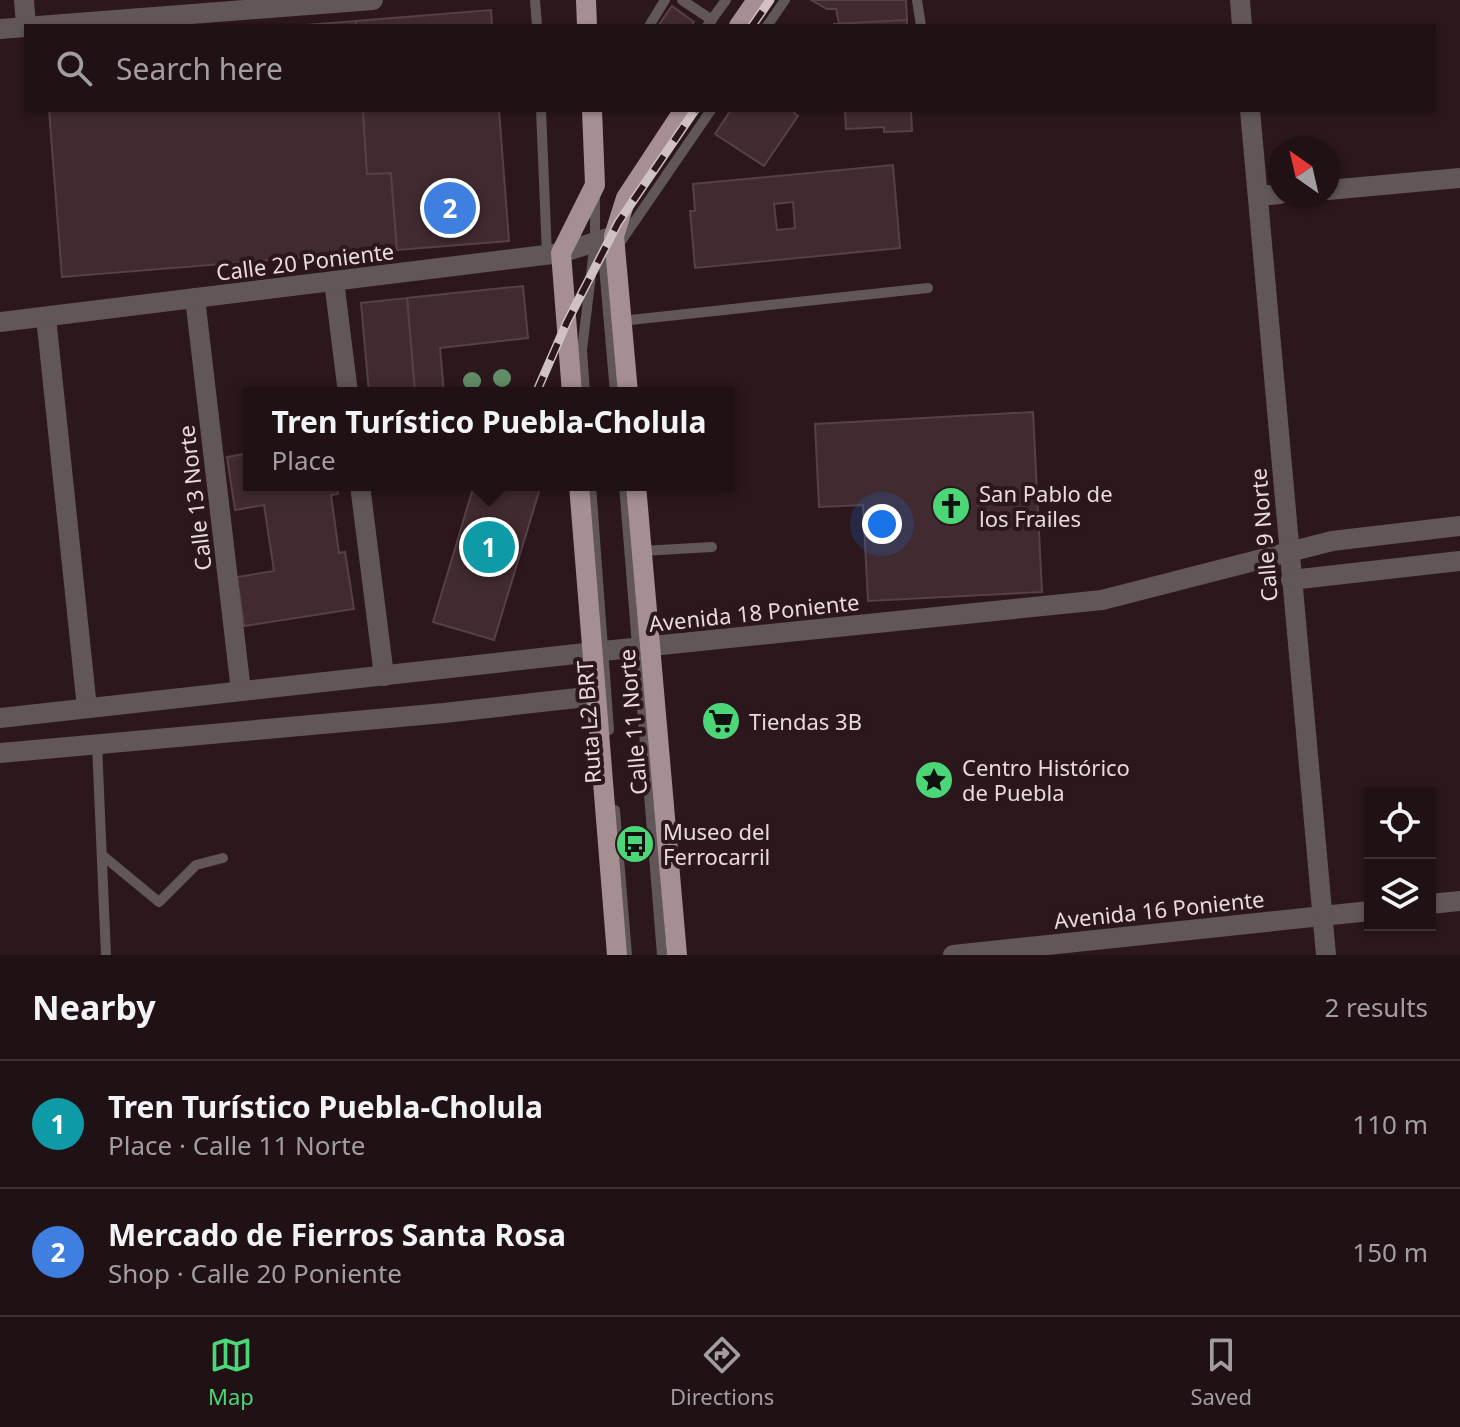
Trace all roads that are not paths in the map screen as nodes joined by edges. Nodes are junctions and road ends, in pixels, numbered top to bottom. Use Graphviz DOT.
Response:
graph roads {
  1 [pos="24,0"];
  2 [pos="373,0"];
  3 [pos="535,0"];
  4 [pos="586,0"];
  5 [pos="665,0"];
  6 [pos="682,0"];
  7 [pos="726,0"];
  8 [pos="757,0"];
  9 [pos="785,0"];
  10 [pos="917,0"];
  11 [pos="1240,0"];
  12 [pos="709,23"];
  13 [pos="26,24"];
  14 [pos="64,24"];
  15 [pos="537,24"];
  16 [pos="587,24"];
  17 [pos="650,24"];
  18 [pos="740,24"];
  19 [pos="768,24"];
  20 [pos="921,24"];
  21 [pos="1242,24"];
  22 [pos="24,26"];
  23 [pos="0,29"];
  24 [pos="541,112"];
  25 [pos="592,112"];
  26 [pos="683,112"];
  27 [pos="709,112"];
  28 [pos="1250,112"];
  29 [pos="1460,178"];
  30 [pos="595,185"];
  31 [pos="1340,189"];
  32 [pos="1268,195"];
  33 [pos="1258,196"];
  34 [pos="608,243"];
  35 [pos="554,254"];
  36 [pos="334,281"];
  37 [pos="928,288"];
  38 [pos="195,298"];
  39 [pos="46,317"];
  40 [pos="621,321"];
  41 [pos="0,322"];
  42 [pos="347,387"];
  43 [pos="571,387"];
  44 [pos="585,387"];
  45 [pos="614,387"];
  46 [pos="627,387"];
  47 [pos="361,491"];
  48 [pos="580,491"];
  49 [pos="591,491"];
  50 [pos="625,491"];
  51 [pos="637,491"];
  52 [pos="1460,526"];
  53 [pos="1402,533"];
  54 [pos="712,547"];
  55 [pos="642,551"];
  56 [pos="1289,553"];
  57 [pos="1460,561"];
  58 [pos="1404,568"];
  59 [pos="1291,580"];
  60 [pos="644,647"];
  61 [pos="597,652"];
  62 [pos="384,676"];
  63 [pos="241,691"];
  64 [pos="595,696"];
  65 [pos="87,708"];
  66 [pos="0,718"];
  67 [pos="97,744"];
  68 [pos="0,753"];
  69 [pos="102,855"];
  70 [pos="223,858"];
  71 [pos="1460,901"];
  72 [pos="1436,903"];
  73 [pos="1364,912"];
  74 [pos="1323,916"];
  75 [pos="106,955"];
  76 [pos="617,955"];
  77 [pos="627,955"];
  78 [pos="662,955"];
  79 [pos="677,955"];
  80 [pos="953,955"];
  81 [pos="1326,955"];
  1 -- 13 [label="street"];
  2 -- 14 [label="street"];
  3 -- 15 [label="lane"];
  4 -- 16 [label="main road"];
  5 -- 17 [label="lane"];
  6 -- 12 [label="lane"];
  7 -- 12 [label="lane"];
  8 -- 18 [label="main road"];
  9 -- 19 [label="lane"];
  10 -- 20 [label="lane"];
  11 -- 21 [label="street"];
  22 -- 23 [label="street"];
  24 -- 35 [label="lane"];
  25 -- 30 [label="main road"];
  26 -- 34 [label="main road"];
  27 -- 34 [label="lane"];
  28 -- 33 [label="street, Calle 9 Norte"];
  29 -- 31 [label="street"];
  30 -- 34 [label="lane"];
  30 -- 35 [label="main road"];
  32 -- 33 [label="street"];
  33 -- 56 [label="street, Calle 9 Norte"];
  34 -- 35 [label="street, Calle 20 Poniente"];
  34 -- 40 [label="main road"];
  34 -- 44 [label="lane"];
  34 -- 45 [label="lane"];
  35 -- 36 [label="street, Calle 20 Poniente"];
  35 -- 43 [label="main road"];
  36 -- 38 [label="street, Calle 20 Poniente"];
  36 -- 42 [label="street"];
  37 -- 40 [label="lane"];
  38 -- 39 [label="street, Calle 20 Poniente"];
  38 -- 63 [label="street, Calle 13 Norte"];
  39 -- 41 [label="street, Calle 20 Poniente"];
  39 -- 65 [label="street"];
  40 -- 46 [label="main road"];
  47 -- 62 [label="street"];
  48 -- 61 [label="main road, Calle 11 Norte"];
  49 -- 61 [label="lane, Ruta L2 BRT"];
  50 -- 60 [label="lane"];
  51 -- 55 [label="main road, Calle 11 Norte"];
  52 -- 53 [label="street, Avenida 18 Poniente"];
  53 -- 56 [label="street, Avenida 18 Poniente"];
  53 -- 58 [label="street"];
  54 -- 55 [label="lane"];
  55 -- 60 [label="main road, Calle 11 Norte"];
  56 -- 59 [label="street, Calle 9 Norte"];
  56 -- 60 [label="street, Avenida 18 Poniente"];
  57 -- 58 [label="street"];
  58 -- 59 [label="street"];
  59 -- 74 [label="street, Calle 9 Norte"];
  60 -- 61 [label="street, Avenida 18 Poniente"];
  60 -- 78 [label="lane"];
  60 -- 79 [label="main road, Calle 11 Norte"];
  61 -- 62 [label="street, Avenida 18 Poniente"];
  61 -- 64 [label="main road, Calle 11 Norte"];
  61 -- 77 [label="lane, Ruta L2 BRT"];
  62 -- 63 [label="street, Avenida 18 Poniente"];
  63 -- 65 [label="street, Avenida 18 Poniente"];
  64 -- 67 [label="street"];
  64 -- 76 [label="main road, Calle 11 Norte"];
  65 -- 66 [label="street, Avenida 18 Poniente"];
  67 -- 68 [label="street"];
  67 -- 69 [label="lane"];
  69 -- 70 [label="lane"];
  69 -- 75 [label="lane"];
  71 -- 72 [label="street"];
  73 -- 74 [label="street, Avenida 16 Poniente"];
  74 -- 80 [label="street, Avenida 16 Poniente"];
  74 -- 81 [label="street, Calle 9 Norte"];
}
